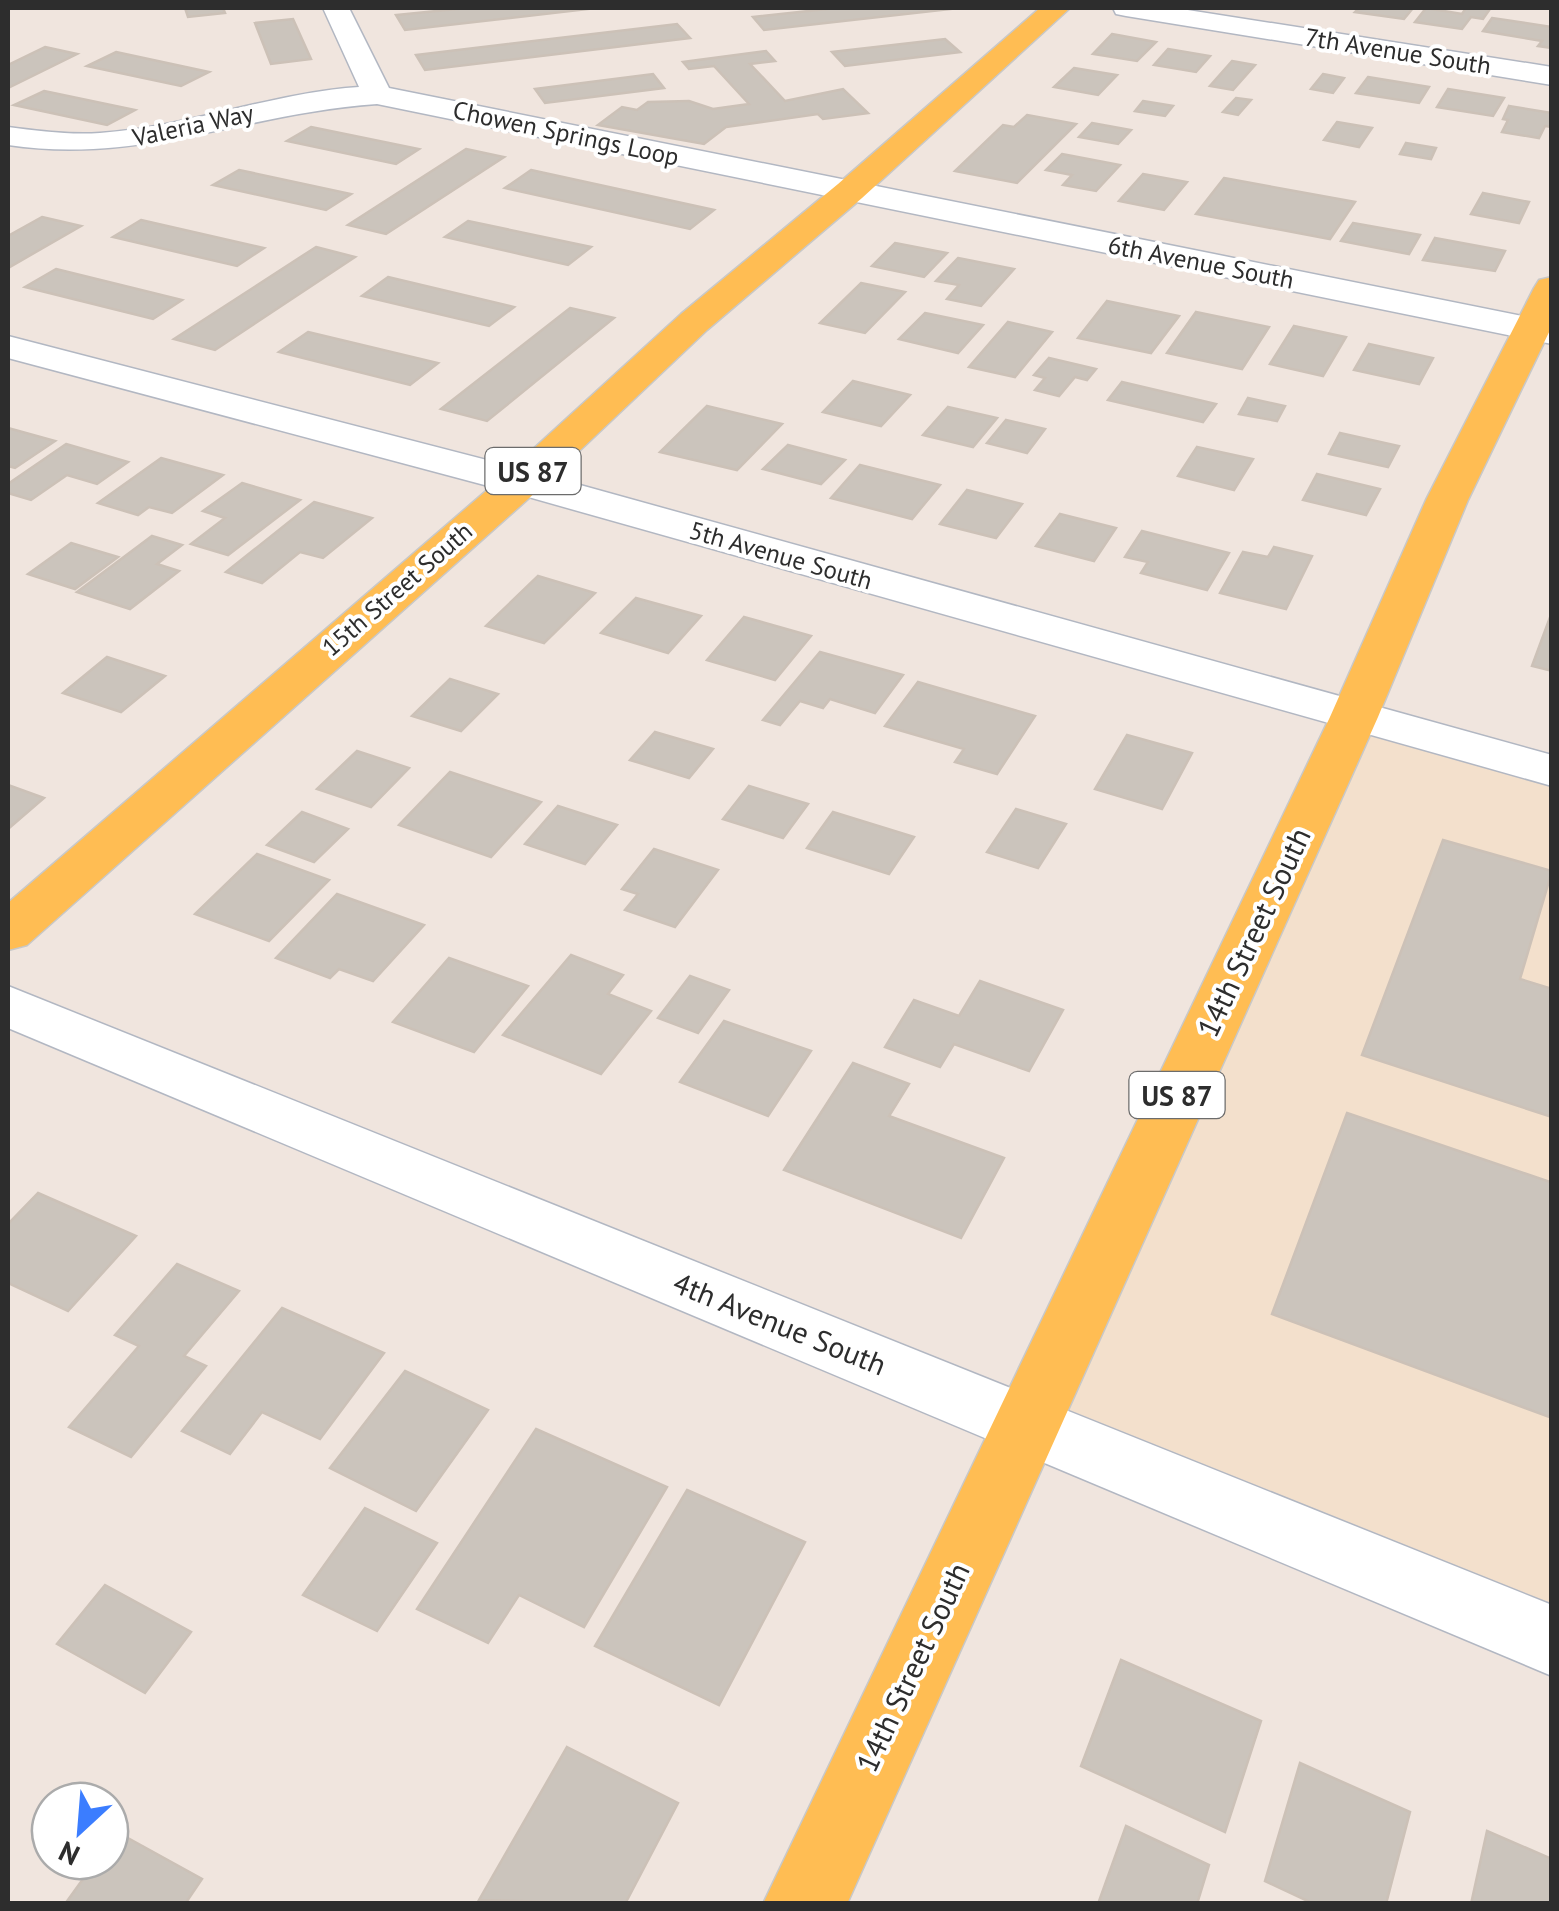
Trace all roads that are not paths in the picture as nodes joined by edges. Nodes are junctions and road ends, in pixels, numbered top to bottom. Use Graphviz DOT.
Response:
graph roads {
  1 [pos="336,8"];
  2 [pos="1056,8"];
  3 [pos="1126,8"];
  4 [pos="1552,76"];
  5 [pos="377,95"];
  6 [pos="8,136"];
  7 [pos="850,191"];
  8 [pos="1545,317"];
  9 [pos="8,347"];
  10 [pos="522,482"];
  11 [pos="1354,718"];
  12 [pos="1552,771"];
  13 [pos="8,932"];
  14 [pos="8,1006"];
  15 [pos="1024,1424"];
  16 [pos="1552,1641"];
  17 [pos="804,1904"];
  1 -- 5 [label="street"];
  2 -- 7 [label="main road, 15th Street South / US 87"];
  3 -- 4 [label="street, 7th Avenue South"];
  5 -- 6 [label="street, Valeria Way"];
  5 -- 7 [label="street, Chowen Springs Loop"];
  7 -- 8 [label="street, 6th Avenue South"];
  7 -- 10 [label="main road, 15th Street South / US 87"];
  8 -- 11 [label="main road, 14th Street South / US 87"];
  9 -- 10 [label="street, 5th Avenue South"];
  10 -- 11 [label="street, 5th Avenue South"];
  10 -- 13 [label="main road, 15th Street South / US 87"];
  11 -- 12 [label="street, 5th Avenue South"];
  11 -- 15 [label="main road, 14th Street South / US 87"];
  14 -- 15 [label="street, 4th Avenue South"];
  15 -- 16 [label="street, 4th Avenue South"];
  15 -- 17 [label="main road, 14th Street South / US 87"];
}
